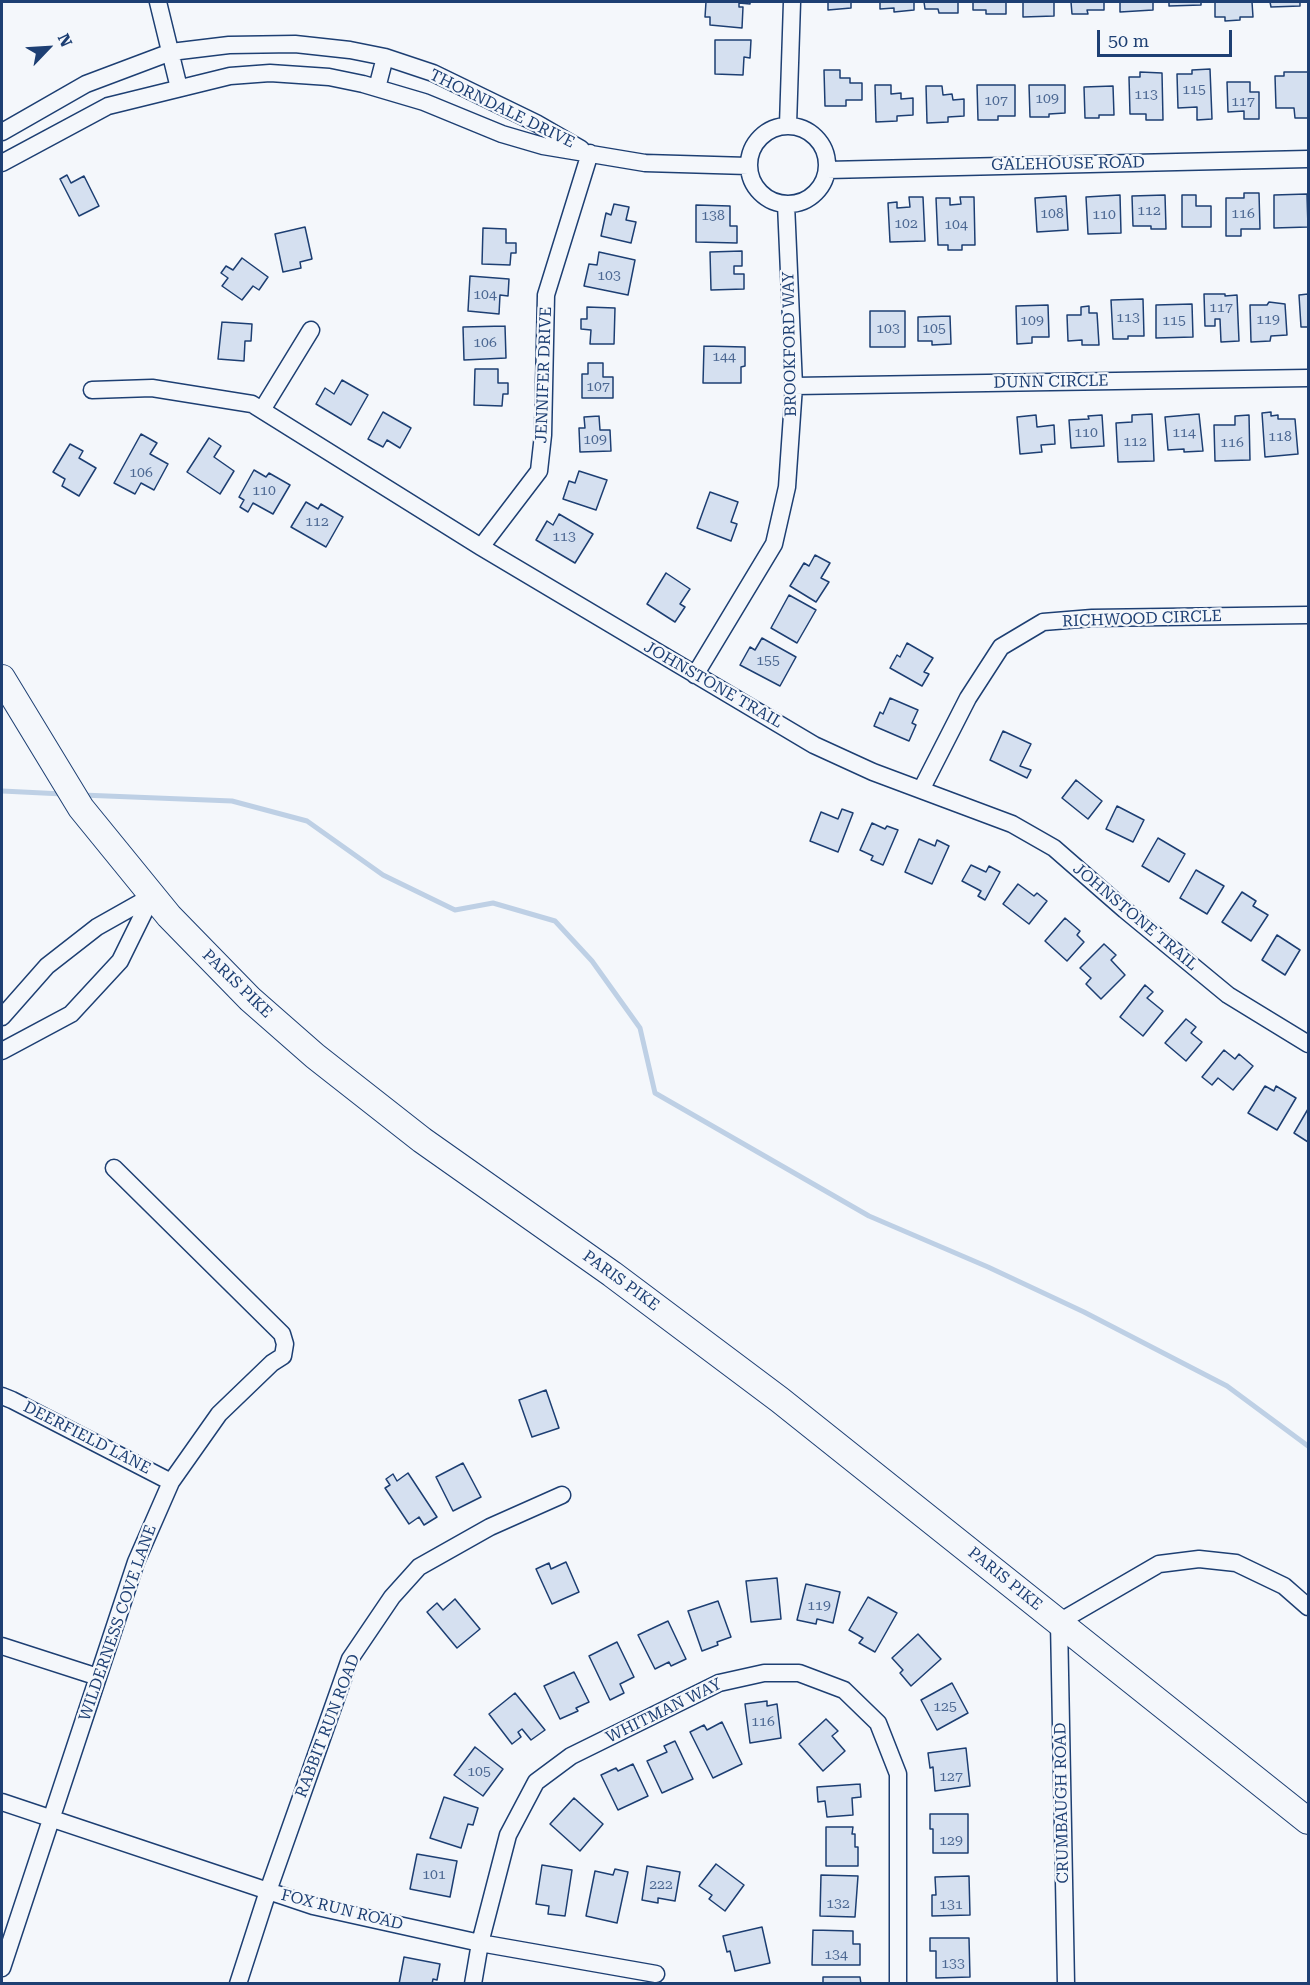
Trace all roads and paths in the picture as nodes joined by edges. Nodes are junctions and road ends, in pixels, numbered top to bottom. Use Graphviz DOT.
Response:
graph roads {
  1 [pos="158,2"];
  2 [pos="792,2"];
  3 [pos="171,51"];
  4 [pos="385,57"];
  5 [pos="179,88"];
  6 [pos="377,88"];
  7 [pos="788,125"];
  8 [pos="2,132"];
  9 [pos="590,153"];
  10 [pos="1308,159"];
  11 [pos="2,163"];
  12 [pos="748,166"];
  13 [pos="827,170"];
  14 [pos="786,204"];
  15 [pos="311,330"];
  16 [pos="1308,378"];
  17 [pos="794,386"];
  18 [pos="92,390"];
  19 [pos="262,410"];
  20 [pos="481,547"];
  21 [pos="1308,615"];
  22 [pos="695,675"];
  23 [pos="2,678"];
  24 [pos="921,790"];
  25 [pos="152,896"];
  26 [pos="2,1017"];
  27 [pos="1308,1044"];
  28 [pos="2,1051"];
  29 [pos="114,1168"];
  30 [pos="2,1396"];
  31 [pos="171,1482"];
  32 [pos="562,1495"];
  33 [pos="1308,1607"];
  34 [pos="1059,1622"];
  35 [pos="2,1646"];
  36 [pos="98,1677"];
  37 [pos="2,1802"];
  38 [pos="51,1819"];
  39 [pos="1308,1821"];
  40 [pos="268,1891"];
  41 [pos="480,1943"];
  42 [pos="2,1968"];
  43 [pos="656,1974"];
  44 [pos="238,1983"];
  45 [pos="473,1983"];
  46 [pos="898,1983"];
  47 [pos="1066,1983"];
  1 -- 3 [label="street"];
  2 -- 7 [label="street"];
  3 -- 4 [label="street, THORNDALE DRIVE"];
  3 -- 5 [label="street"];
  3 -- 8 [label="street, THORNDALE DRIVE"];
  4 -- 6 [label="street"];
  4 -- 9 [label="street, THORNDALE DRIVE"];
  5 -- 6 [label="street, THORNDALE DRIVE"];
  5 -- 11 [label="street, THORNDALE DRIVE"];
  6 -- 9 [label="street, THORNDALE DRIVE"];
  7 -- 12 [label="street"];
  7 -- 13 [label="street"];
  9 -- 12 [label="street, THORNDALE DRIVE"];
  9 -- 20 [label="street, JENNIFER DRIVE"];
  10 -- 13 [label="street, GALEHOUSE ROAD"];
  12 -- 14 [label="street"];
  13 -- 14 [label="street"];
  14 -- 17 [label="street, BROOKFORD WAY"];
  15 -- 19 [label="street"];
  16 -- 17 [label="street, DUNN CIRCLE"];
  17 -- 22 [label="street, BROOKFORD WAY"];
  18 -- 19 [label="street, JOHNSTONE TRAIL"];
  19 -- 20 [label="street, JOHNSTONE TRAIL"];
  20 -- 22 [label="street, JOHNSTONE TRAIL"];
  21 -- 24 [label="street, RICHWOOD CIRCLE"];
  22 -- 24 [label="street, JOHNSTONE TRAIL"];
  23 -- 25 [label="main road, PARIS PIKE"];
  24 -- 27 [label="street, JOHNSTONE TRAIL"];
  25 -- 26 [label="street"];
  25 -- 28 [label="street"];
  25 -- 34 [label="main road, PARIS PIKE"];
  29 -- 31 [label="street, WILDERNESS COVE LANE"];
  30 -- 31 [label="street, DEERFIELD LANE"];
  31 -- 36 [label="street, WILDERNESS COVE LANE"];
  32 -- 40 [label="street, RABBIT RUN ROAD"];
  33 -- 34 [label="street"];
  34 -- 39 [label="main road, PARIS PIKE"];
  34 -- 47 [label="street, CRUMBAUGH ROAD"];
  35 -- 36 [label="street"];
  36 -- 38 [label="street, WILDERNESS COVE LANE"];
  37 -- 38 [label="street, FOX RUN ROAD"];
  38 -- 40 [label="street, FOX RUN ROAD"];
  38 -- 42 [label="street, WILDERNESS COVE LANE"];
  40 -- 41 [label="street, FOX RUN ROAD"];
  40 -- 44 [label="street, RABBIT RUN ROAD"];
  41 -- 43 [label="street, FOX RUN ROAD"];
  41 -- 45 [label="street, WHITMAN WAY"];
  41 -- 46 [label="street, WHITMAN WAY"];
}
